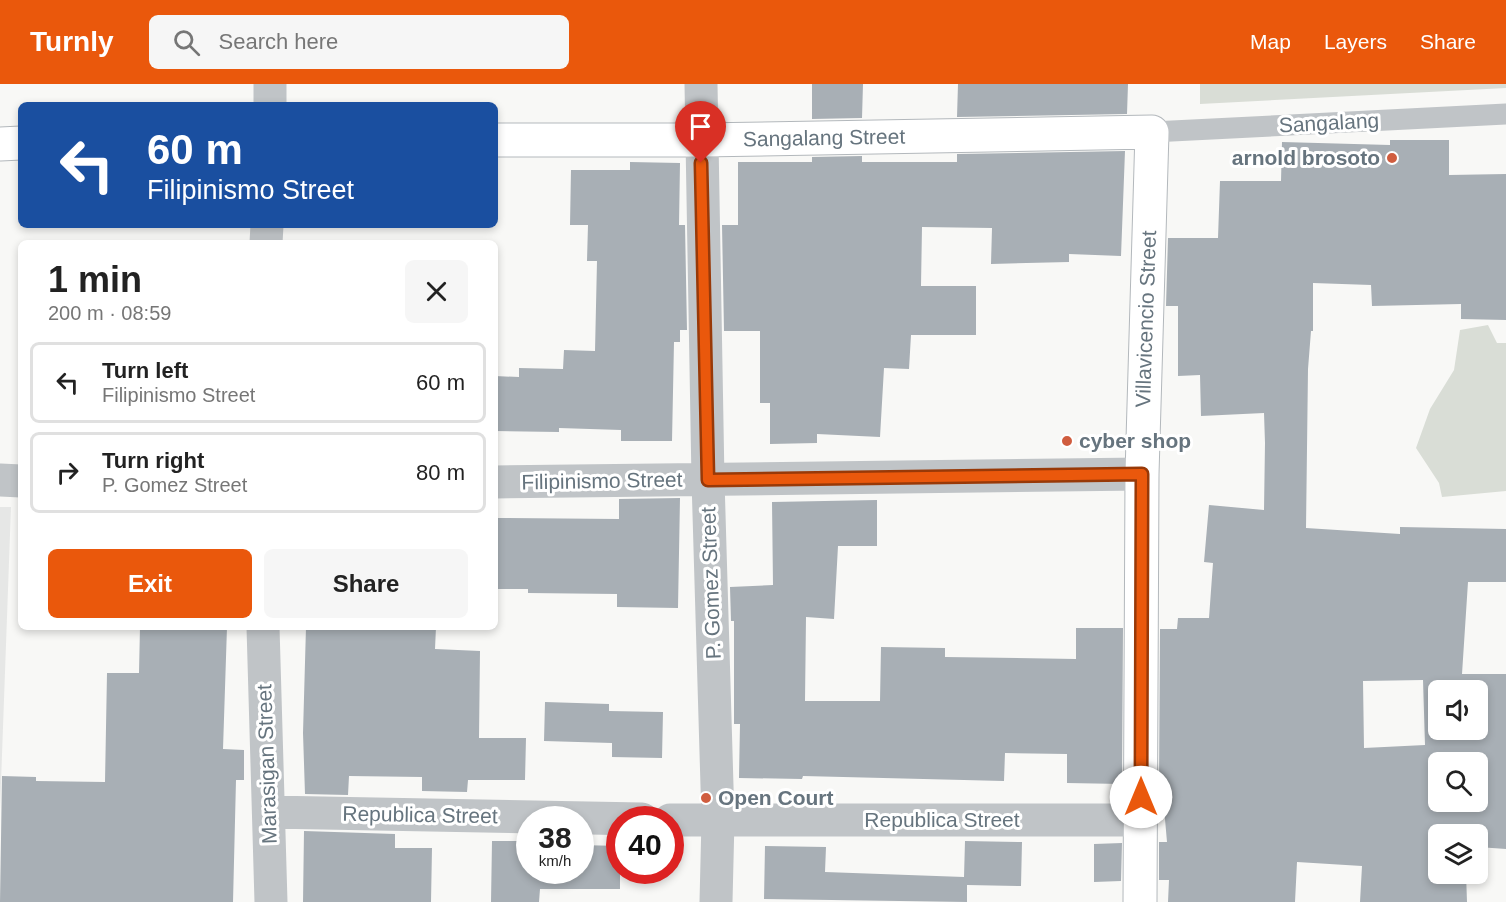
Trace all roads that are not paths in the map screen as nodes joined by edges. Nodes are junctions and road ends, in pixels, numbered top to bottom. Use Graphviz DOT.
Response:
graph roads {
  1 [pos="270,84"];
  2 [pos="701,84"];
  3 [pos="270,102"];
  4 [pos="1506,114"];
  5 [pos="1152,132"];
  6 [pos="498,140"];
  7 [pos="701,140"];
  8 [pos="18,143"];
  9 [pos="0,144"];
  10 [pos="1142,474"];
  11 [pos="0,480"];
  12 [pos="708,480"];
  13 [pos="18,481"];
  14 [pos="498,482"];
  15 [pos="262,630"];
  16 [pos="269,812"];
  17 [pos="606,818"];
  18 [pos="684,819"];
  19 [pos="718,820"];
  20 [pos="1141,820"];
  21 [pos="271,902"];
  22 [pos="716,902"];
  23 [pos="1140,902"];
  1 -- 3 [label="street"];
  2 -- 7 [label="street, P. Gomez Street"];
  4 -- 5 [label="lane, Sangalang"];
  5 -- 7 [label="street, Sangalang Street"];
  5 -- 10 [label="street, Villavicencio Street"];
  6 -- 7 [label="street, Sangalang Street"];
  7 -- 12 [label="street, P. Gomez Street"];
  8 -- 9 [label="street"];
  10 -- 12 [label="street, Filipinismo Street"];
  10 -- 20 [label="street, Villavicencio Street"];
  11 -- 13 [label="street"];
  12 -- 14 [label="street, Filipinismo Street"];
  12 -- 19 [label="street, P. Gomez Street"];
  15 -- 16 [label="street, Marasigan Street"];
  16 -- 17 [label="street, Republica Street"];
  16 -- 21 [label="street, Marasigan Street"];
  18 -- 19 [label="street, Republica Street"];
  19 -- 20 [label="street, Republica Street"];
  19 -- 22 [label="street, P. Gomez Street"];
  20 -- 23 [label="street, Villavicencio Street"];
}
